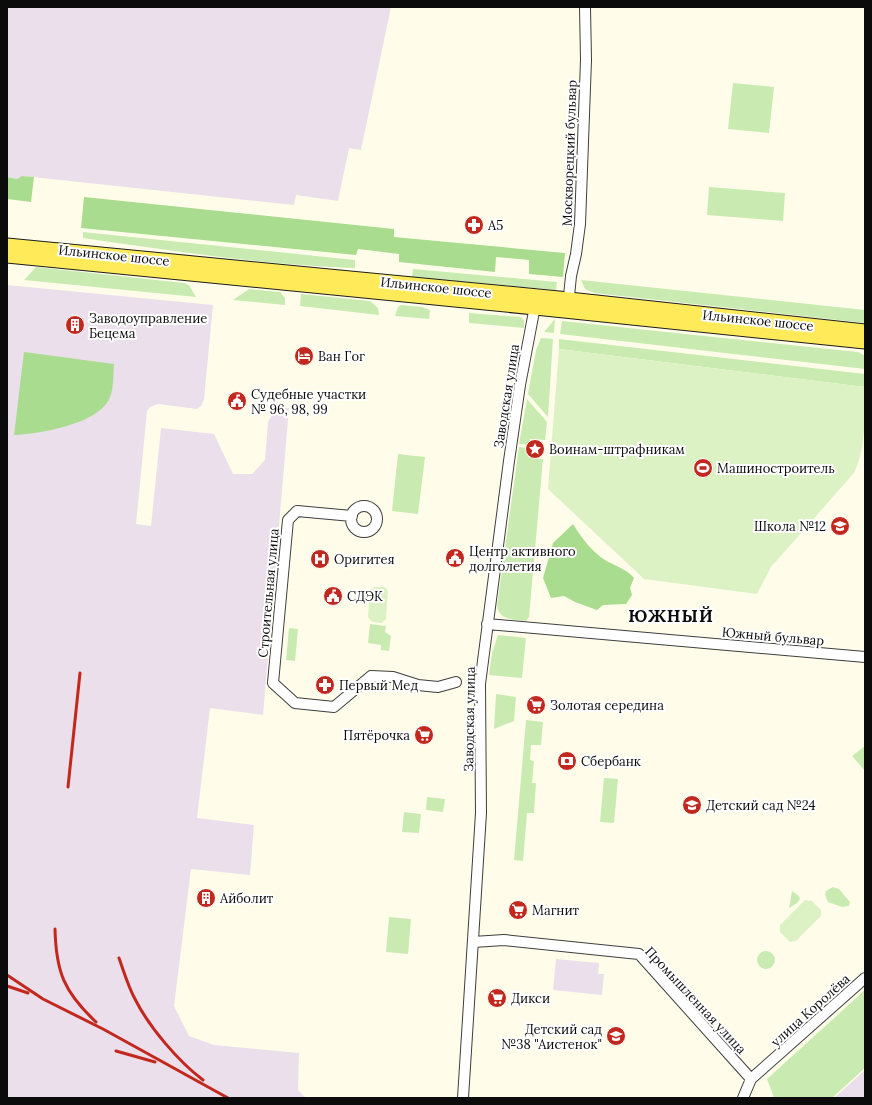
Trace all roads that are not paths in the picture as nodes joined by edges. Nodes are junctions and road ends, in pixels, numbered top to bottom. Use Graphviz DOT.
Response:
graph roads {
  1 [pos="585,7"];
  2 [pos="7,245"];
  3 [pos="7,256"];
  4 [pos="536,302"];
  5 [pos="568,305"];
  6 [pos="865,331"];
  7 [pos="865,342"];
  8 [pos="352,516"];
  9 [pos="487,624"];
  10 [pos="865,657"];
  11 [pos="456,682"];
  12 [pos="473,942"];
  13 [pos="865,978"];
  14 [pos="751,1079"];
  15 [pos="463,1098"];
  16 [pos="743,1098"];
  1 -- 5 [label="street, Москворецкий бульвар"];
  2 -- 4 [label="main road, Ильинское шоссе"];
  3 -- 4 [label="main road, Ильинское шоссе"];
  4 -- 5 [label="main road, Ильинское шоссе"];
  4 -- 9 [label="street, Заводская улица"];
  5 -- 6 [label="main road, Ильинское шоссе"];
  5 -- 7 [label="main road, Ильинское шоссе"];
  8 -- 11 [label="street, Строительная улица"];
  9 -- 10 [label="street, Южный бульвар"];
  9 -- 12 [label="street, Заводская улица"];
  12 -- 14 [label="street, Промышленная улица"];
  12 -- 15 [label="street, Заводская улица"];
  13 -- 14 [label="street, улица Королёва"];
  14 -- 16 [label="street, улица Королёва"];
}
